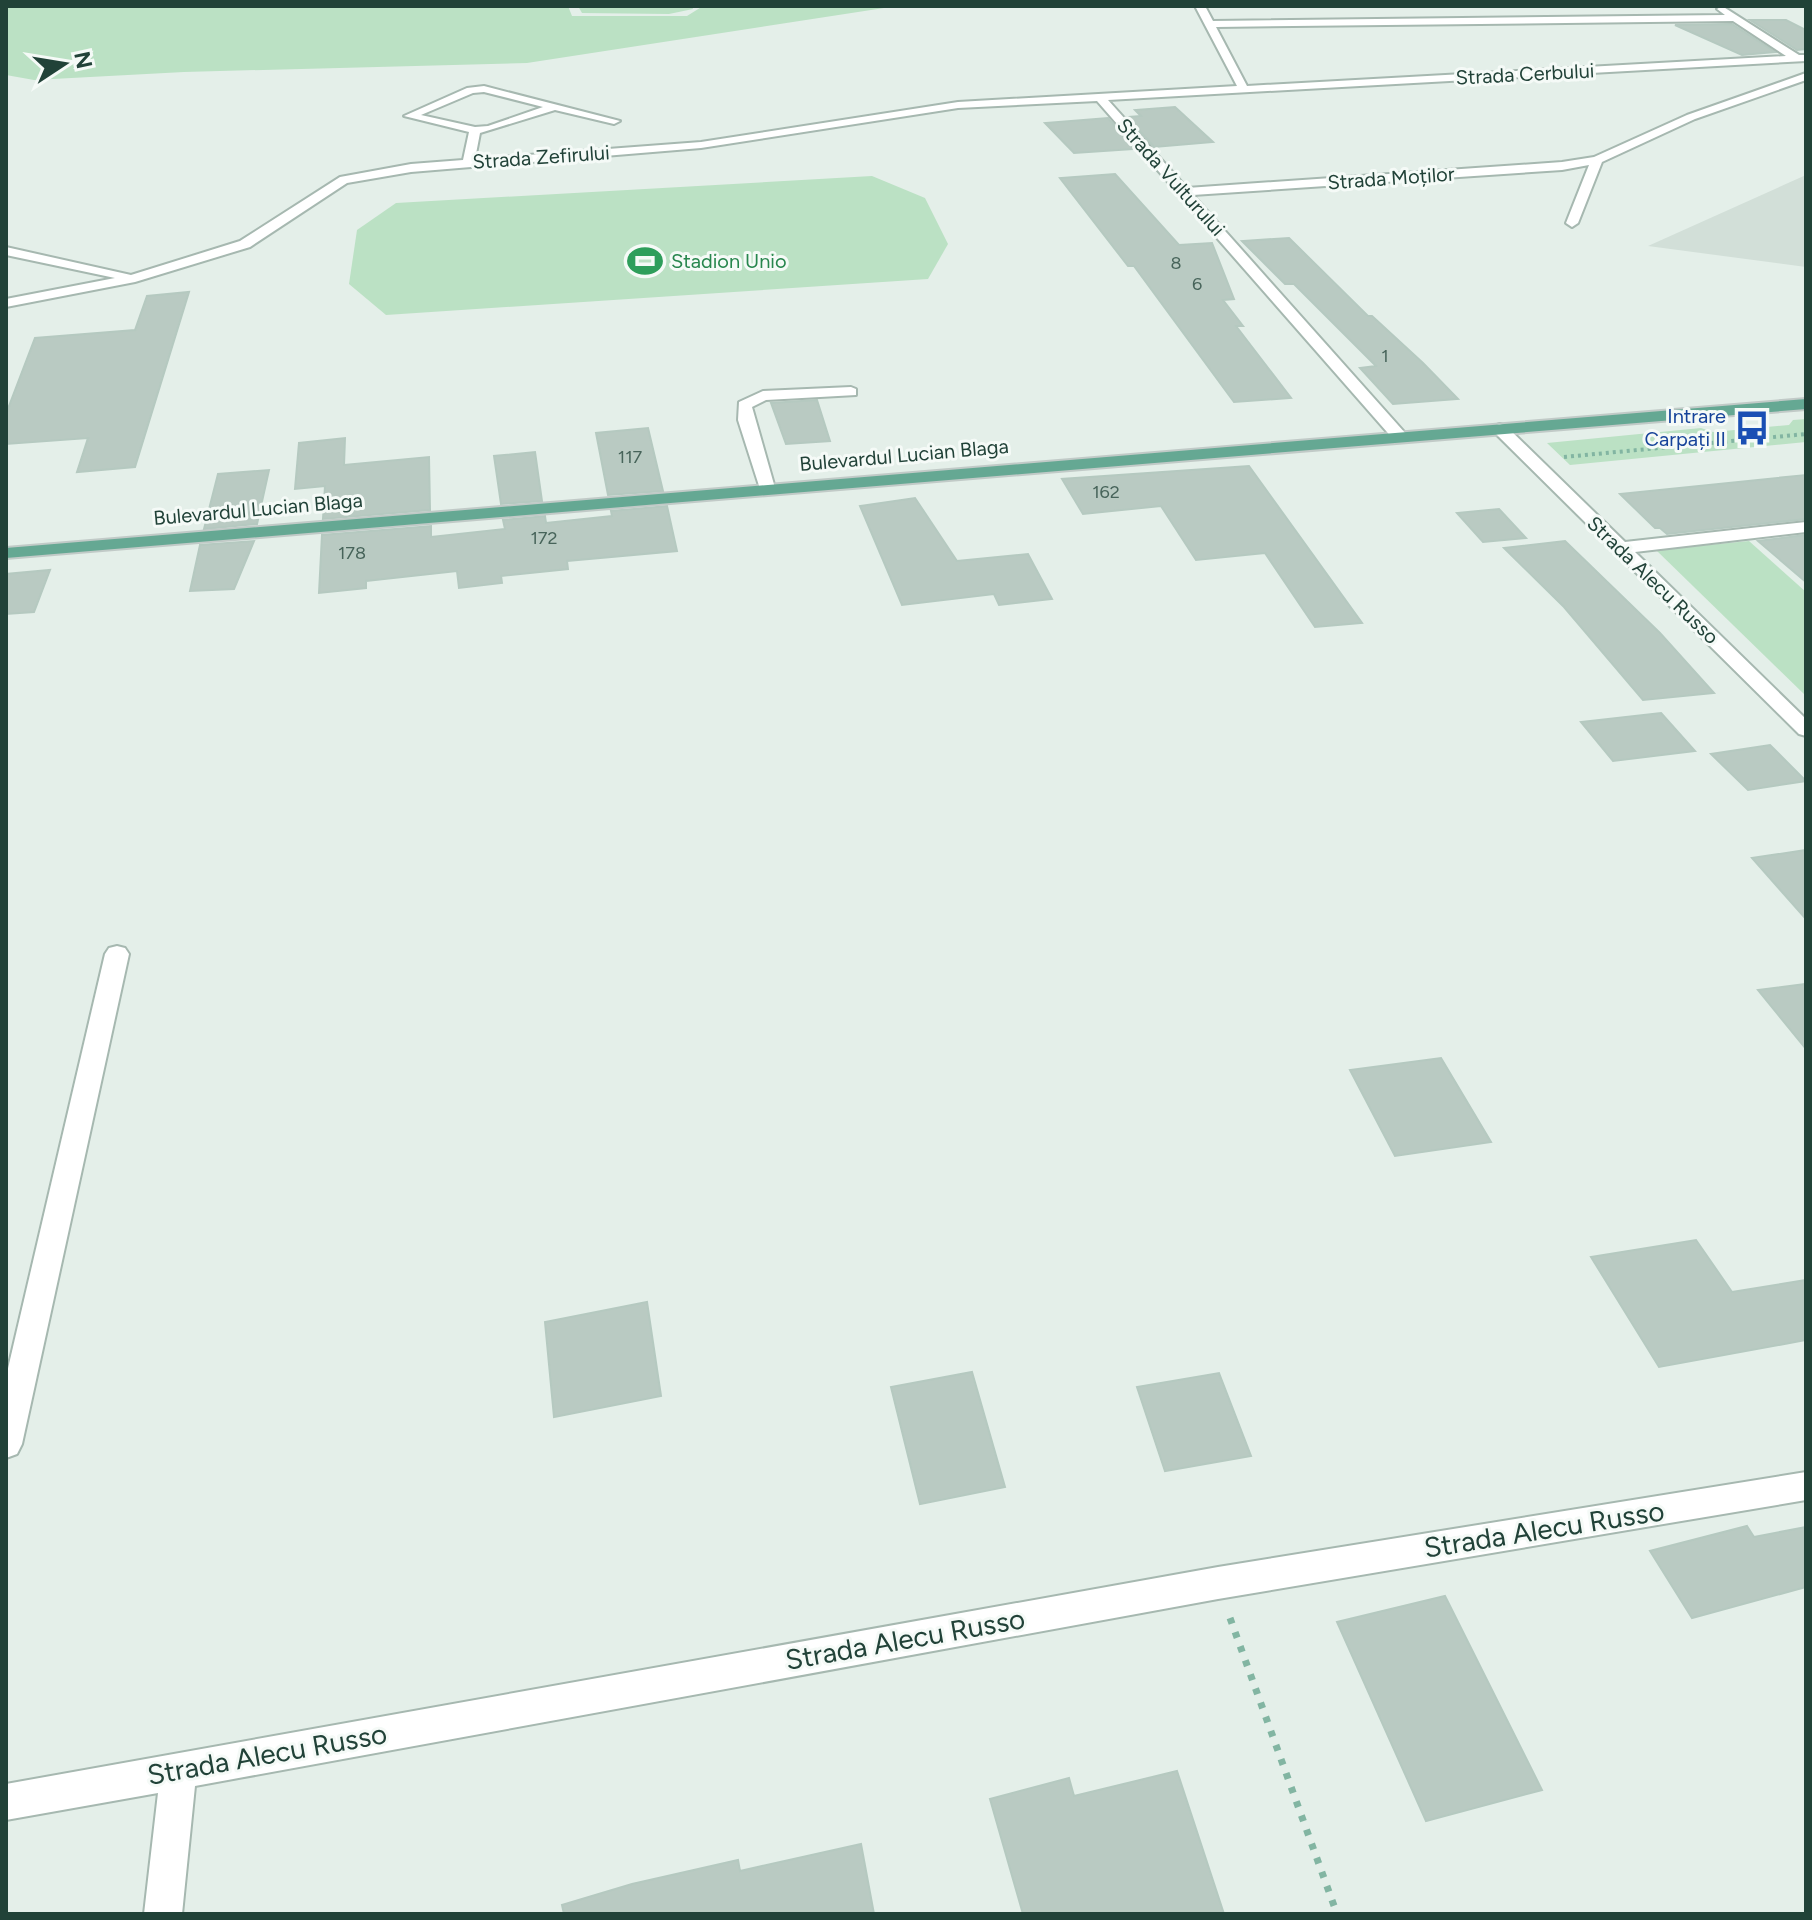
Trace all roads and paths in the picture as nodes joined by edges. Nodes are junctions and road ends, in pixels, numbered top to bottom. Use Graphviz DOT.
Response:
graph roads {
  1 [pos="1200,6"];
  2 [pos="1717,6"];
  3 [pos="1735,18"];
  4 [pos="1208,24"];
  5 [pos="1801,58"];
  6 [pos="1806,76"];
  7 [pos="1244,90"];
  8 [pos="1100,97"];
  9 [pos="555,106"];
  10 [pos="614,121"];
  11 [pos="475,130"];
  12 [pos="1597,160"];
  13 [pos="468,163"];
  14 [pos="1184,192"];
  15 [pos="1572,223"];
  16 [pos="6,251"];
  17 [pos="135,278"];
  18 [pos="6,303"];
  19 [pos="851,392"];
  20 [pos="1806,404"];
  21 [pos="1500,429"];
  22 [pos="1806,434"];
  23 [pos="1400,437"];
  24 [pos="1530,460"];
  25 [pos="767,488"];
  26 [pos="1806,527"];
  27 [pos="1621,548"];
  28 [pos="6,553"];
  29 [pos="1806,730"];
  30 [pos="117,954"];
  31 [pos="6,1444"];
  32 [pos="1806,1486"];
  33 [pos="1218,1583"];
  34 [pos="179,1769"];
  35 [pos="6,1802"];
  36 [pos="163,1914"];
  37 [pos="1337,1914"];
  1 -- 4 [label="street"];
  2 -- 3 [label="street"];
  3 -- 4 [label="street"];
  3 -- 5 [label="street"];
  4 -- 7 [label="street"];
  5 -- 7 [label="street, Strada Cerbului"];
  6 -- 12 [label="street, Strada Moților"];
  7 -- 8 [label="street, Strada Vulturului"];
  8 -- 13 [label="street, Strada Zefirului"];
  8 -- 14 [label="street, Strada Vulturului"];
  9 -- 10 [label="street"];
  9 -- 11 [label="street"];
  9 -- 11 [label="street"];
  11 -- 13 [label="street"];
  12 -- 14 [label="street, Strada Moților"];
  12 -- 15 [label="street"];
  13 -- 17 [label="street, Strada Zefirului"];
  14 -- 23 [label="street, Strada Vulturului"];
  16 -- 17 [label="street"];
  17 -- 18 [label="street, Strada Zefirului"];
  19 -- 25 [label="street"];
  20 -- 21 [label="main road, Bulevardul Lucian Blaga"];
  21 -- 23 [label="main road, Bulevardul Lucian Blaga"];
  21 -- 24 [label="street, Strada Alecu Russo"];
  22 -- 24 [label="path"];
  23 -- 25 [label="main road, Bulevardul Lucian Blaga"];
  24 -- 27 [label="street, Strada Alecu Russo"];
  25 -- 28 [label="main road, Bulevardul Lucian Blaga"];
  26 -- 27 [label="street"];
  27 -- 29 [label="street, Strada Alecu Russo"];
  30 -- 31 [label="street"];
  32 -- 33 [label="street, Strada Alecu Russo"];
  33 -- 34 [label="street, Strada Alecu Russo"];
  33 -- 37 [label="path"];
  34 -- 35 [label="street, Strada Alecu Russo"];
  34 -- 36 [label="street"];
}
